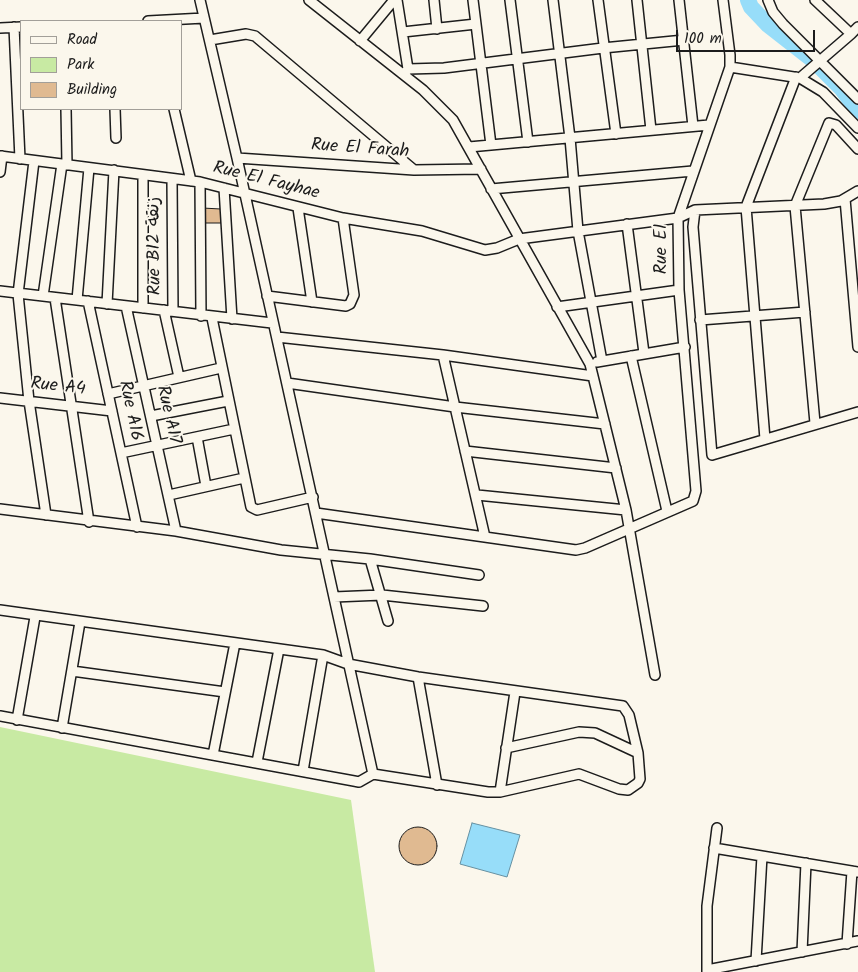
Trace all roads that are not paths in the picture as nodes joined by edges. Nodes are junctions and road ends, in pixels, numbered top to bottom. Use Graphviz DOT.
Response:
graph roads {
  1 [pos="200,0"];
  2 [pos="309,0"];
  3 [pos="396,0"];
  4 [pos="434,0"];
  5 [pos="473,0"];
  6 [pos="510,0"];
  7 [pos="553,0"];
  8 [pos="598,0"];
  9 [pos="636,0"];
  10 [pos="679,0"];
  11 [pos="723,0"];
  12 [pos="768,0"];
  13 [pos="815,0"];
  14 [pos="204,18"];
  15 [pos="168,20"];
  16 [pos="476,24"];
  17 [pos="18,27"];
  18 [pos="858,27"];
  19 [pos="0,28"];
  20 [pos="437,28"];
  21 [pos="403,32"];
  22 [pos="851,34"];
  23 [pos="210,40"];
  24 [pos="684,40"];
  25 [pos="360,41"];
  26 [pos="642,44"];
  27 [pos="604,48"];
  28 [pos="559,54"];
  29 [pos="518,58"];
  30 [pos="821,61"];
  31 [pos="480,63"];
  32 [pos="730,67"];
  33 [pos="406,72"];
  34 [pos="798,77"];
  35 [pos="858,99"];
  36 [pos="66,110"];
  37 [pos="116,110"];
  38 [pos="174,110"];
  39 [pos="709,125"];
  40 [pos="693,126"];
  41 [pos="858,128"];
  42 [pos="651,130"];
  43 [pos="616,134"];
  44 [pos="116,138"];
  45 [pos="570,138"];
  46 [pos="528,142"];
  47 [pos="491,146"];
  48 [pos="469,148"];
  49 [pos="858,149"];
  50 [pos="1,156"];
  51 [pos="237,158"];
  52 [pos="20,159"];
  53 [pos="34,160"];
  54 [pos="65,165"];
  55 [pos="89,168"];
  56 [pos="481,169"];
  57 [pos="114,170"];
  58 [pos="414,170"];
  59 [pos="693,171"];
  60 [pos="0,172"];
  61 [pos="143,176"];
  62 [pos="172,180"];
  63 [pos="196,182"];
  64 [pos="574,182"];
  65 [pos="224,188"];
  66 [pos="492,189"];
  67 [pos="858,191"];
  68 [pos="244,195"];
  69 [pos="844,199"];
  70 [pos="795,206"];
  71 [pos="746,207"];
  72 [pos="298,208"];
  73 [pos="695,210"];
  74 [pos="343,218"];
  75 [pos="678,218"];
  76 [pos="627,224"];
  77 [pos="578,231"];
  78 [pos="519,238"];
  79 [pos="679,290"];
  80 [pos="0,291"];
  81 [pos="18,294"];
  82 [pos="43,296"];
  83 [pos="267,296"];
  84 [pos="636,297"];
  85 [pos="55,298"];
  86 [pos="77,300"];
  87 [pos="88,302"];
  88 [pos="312,302"];
  89 [pos="592,302"];
  90 [pos="107,304"];
  91 [pos="126,306"];
  92 [pos="557,307"];
  93 [pos="143,308"];
  94 [pos="169,311"];
  95 [pos="805,312"];
  96 [pos="201,316"];
  97 [pos="755,316"];
  98 [pos="212,318"];
  99 [pos="232,319"];
  100 [pos="700,320"];
  101 [pos="272,323"];
  102 [pos="277,337"];
  103 [pos="685,347"];
  104 [pos="858,347"];
  105 [pos="644,353"];
  106 [pos="443,355"];
  107 [pos="631,356"];
  108 [pos="602,361"];
  109 [pos="590,364"];
  110 [pos="221,368"];
  111 [pos="593,376"];
  112 [pos="179,377"];
  113 [pos="287,382"];
  114 [pos="144,385"];
  115 [pos="108,394"];
  116 [pos="0,398"];
  117 [pos="228,401"];
  118 [pos="29,402"];
  119 [pos="70,406"];
  120 [pos="454,407"];
  121 [pos="112,411"];
  122 [pos="858,412"];
  123 [pos="151,416"];
  124 [pos="815,423"];
  125 [pos="605,424"];
  126 [pos="234,429"];
  127 [pos="197,437"];
  128 [pos="765,439"];
  129 [pos="157,445"];
  130 [pos="465,451"];
  131 [pos="121,454"];
  132 [pos="616,468"];
  133 [pos="244,478"];
  134 [pos="206,486"];
  135 [pos="168,495"];
  136 [pos="477,496"];
  137 [pos="313,497"];
  138 [pos="0,509"];
  139 [pos="626,510"];
  140 [pos="667,511"];
  141 [pos="316,514"];
  142 [pos="46,515"];
  143 [pos="89,522"];
  144 [pos="136,527"];
  145 [pos="629,529"];
  146 [pos="176,531"];
  147 [pos="485,537"];
  148 [pos="323,553"];
  149 [pos="370,559"];
  150 [pos="480,575"];
  151 [pos="382,595"];
  152 [pos="334,597"];
  153 [pos="483,606"];
  154 [pos="0,610"];
  155 [pos="35,617"];
  156 [pos="388,621"];
  157 [pos="80,622"];
  158 [pos="235,643"];
  159 [pos="279,649"];
  160 [pos="323,656"];
  161 [pos="348,664"];
  162 [pos="72,671"];
  163 [pos="655,675"];
  164 [pos="418,676"];
  165 [pos="225,692"];
  166 [pos="515,692"];
  167 [pos="0,716"];
  168 [pos="17,720"];
  169 [pos="62,728"];
  170 [pos="506,748"];
  171 [pos="638,753"];
  172 [pos="213,755"];
  173 [pos="257,762"];
  174 [pos="303,771"];
  175 [pos="373,774"];
  176 [pos="437,785"];
  177 [pos="500,792"];
  178 [pos="717,828"];
  179 [pos="714,848"];
  180 [pos="762,856"];
  181 [pos="806,863"];
  182 [pos="855,871"];
  183 [pos="858,941"];
  184 [pos="847,944"];
  185 [pos="802,952"];
  186 [pos="756,961"];
  187 [pos="707,971"];
  1 -- 14 [label="street"];
  2 -- 25 [label="street"];
  3 -- 21 [label="street"];
  3 -- 25 [label="street"];
  4 -- 20 [label="street"];
  5 -- 16 [label="street"];
  6 -- 29 [label="street"];
  7 -- 28 [label="street"];
  8 -- 27 [label="street"];
  9 -- 26 [label="street"];
  10 -- 24 [label="street"];
  11 -- 32 [label="street, Rue E1"];
  12 -- 30 [label="street"];
  13 -- 22 [label="street"];
  14 -- 15 [label="street"];
  14 -- 23 [label="street"];
  16 -- 20 [label="street"];
  16 -- 31 [label="street"];
  17 -- 19 [label="street"];
  17 -- 52 [label="street"];
  18 -- 22 [label="street"];
  20 -- 21 [label="street"];
  21 -- 33 [label="street"];
  22 -- 30 [label="street"];
  23 -- 51 [label="street"];
  23 -- 58 [label="street"];
  24 -- 26 [label="street"];
  24 -- 40 [label="street"];
  25 -- 33 [label="street"];
  26 -- 27 [label="street"];
  26 -- 42 [label="street"];
  27 -- 28 [label="street"];
  27 -- 43 [label="street"];
  28 -- 29 [label="street"];
  28 -- 45 [label="street"];
  29 -- 31 [label="street"];
  29 -- 46 [label="street"];
  30 -- 34 [label="street"];
  30 -- 35 [label="street"];
  31 -- 33 [label="street"];
  31 -- 47 [label="street"];
  32 -- 34 [label="street"];
  32 -- 39 [label="street, Rue E1"];
  33 -- 48 [label="street"];
  34 -- 41 [label="street"];
  34 -- 71 [label="street"];
  36 -- 54 [label="street"];
  37 -- 44 [label="street"];
  38 -- 63 [label="street"];
  39 -- 40 [label="street"];
  39 -- 59 [label="street, Rue E1"];
  40 -- 42 [label="street"];
  42 -- 43 [label="street"];
  43 -- 45 [label="street"];
  45 -- 46 [label="street"];
  45 -- 64 [label="street"];
  46 -- 47 [label="street"];
  47 -- 48 [label="street"];
  48 -- 56 [label="street"];
  49 -- 70 [label="street"];
  50 -- 52 [label="street, Rue El Fayhae"];
  50 -- 60 [label="street"];
  51 -- 58 [label="street, Rue El Farah"];
  51 -- 68 [label="street"];
  52 -- 53 [label="street, Rue El Fayhae"];
  53 -- 54 [label="street, Rue El Fayhae"];
  53 -- 81 [label="street"];
  54 -- 55 [label="street, Rue El Fayhae"];
  54 -- 82 [label="street"];
  55 -- 57 [label="street, Rue El Fayhae"];
  55 -- 86 [label="street"];
  56 -- 58 [label="street, Rue El Farah"];
  56 -- 66 [label="street"];
  57 -- 61 [label="street, Rue El Fayhae"];
  57 -- 90 [label="street"];
  59 -- 64 [label="street"];
  59 -- 75 [label="street, Rue E1"];
  61 -- 62 [label="street, Rue El Fayhae"];
  61 -- 93 [label="street"];
  62 -- 63 [label="street, Rue El Fayhae"];
  62 -- 94 [label="street, Rue B12 زنقة"];
  63 -- 65 [label="street, Rue El Fayhae"];
  63 -- 96 [label="street"];
  64 -- 66 [label="street"];
  64 -- 77 [label="street"];
  65 -- 68 [label="street, Rue El Fayhae"];
  65 -- 99 [label="street"];
  66 -- 78 [label="street"];
  67 -- 69 [label="street"];
  68 -- 72 [label="street, Rue El Fayhae"];
  68 -- 83 [label="street"];
  69 -- 70 [label="street"];
  69 -- 104 [label="street"];
  70 -- 71 [label="street"];
  70 -- 95 [label="street"];
  71 -- 73 [label="street"];
  71 -- 97 [label="street"];
  72 -- 74 [label="street, Rue El Fayhae"];
  72 -- 88 [label="street"];
  73 -- 75 [label="street, Rue El Fayhae"];
  73 -- 100 [label="street"];
  74 -- 78 [label="street, Rue El Fayhae"];
  74 -- 88 [label="street"];
  75 -- 76 [label="street, Rue El Fayhae"];
  75 -- 79 [label="street, Rue E1"];
  76 -- 77 [label="street, Rue El Fayhae"];
  76 -- 84 [label="street"];
  77 -- 78 [label="street, Rue El Fayhae"];
  77 -- 89 [label="street"];
  78 -- 92 [label="street"];
  79 -- 84 [label="street"];
  79 -- 103 [label="street, Rue E1"];
  80 -- 81 [label="street"];
  81 -- 82 [label="street"];
  81 -- 118 [label="street"];
  82 -- 85 [label="street"];
  83 -- 88 [label="street"];
  83 -- 101 [label="street"];
  84 -- 89 [label="street"];
  84 -- 105 [label="street"];
  85 -- 86 [label="street"];
  85 -- 119 [label="street"];
  86 -- 87 [label="street"];
  87 -- 90 [label="street"];
  87 -- 115 [label="street, Rue A16"];
  89 -- 92 [label="street"];
  89 -- 108 [label="street"];
  90 -- 91 [label="street"];
  91 -- 93 [label="street"];
  91 -- 114 [label="street, Rue A17"];
  92 -- 109 [label="street"];
  93 -- 94 [label="street"];
  94 -- 96 [label="street"];
  94 -- 112 [label="street, Rue B12 زنقة"];
  95 -- 97 [label="street"];
  95 -- 124 [label="street"];
  96 -- 98 [label="street"];
  97 -- 100 [label="street"];
  97 -- 128 [label="street"];
  98 -- 99 [label="street"];
  98 -- 110 [label="street"];
  99 -- 101 [label="street"];
  100 -- 128 [label="street"];
  101 -- 102 [label="street"];
  102 -- 106 [label="street"];
  102 -- 113 [label="street"];
  103 -- 105 [label="street"];
  103 -- 140 [label="street, Rue E1"];
  105 -- 107 [label="street"];
  106 -- 111 [label="street"];
  106 -- 120 [label="street"];
  107 -- 108 [label="street"];
  107 -- 140 [label="street"];
  108 -- 109 [label="street"];
  109 -- 111 [label="street"];
  110 -- 112 [label="street"];
  110 -- 117 [label="street"];
  111 -- 125 [label="street"];
  112 -- 114 [label="street"];
  113 -- 120 [label="street"];
  113 -- 137 [label="street"];
  114 -- 115 [label="street"];
  114 -- 123 [label="street, Rue A17"];
  115 -- 121 [label="street, Rue A16"];
  116 -- 118 [label="street, Rue A4"];
  117 -- 123 [label="street"];
  117 -- 126 [label="street"];
  118 -- 119 [label="street, Rue A4"];
  118 -- 142 [label="street"];
  119 -- 121 [label="street, Rue A4"];
  119 -- 143 [label="street"];
  120 -- 125 [label="street"];
  120 -- 130 [label="street"];
  121 -- 131 [label="street, Rue A16"];
  122 -- 124 [label="street"];
  123 -- 129 [label="street, Rue A17"];
  124 -- 128 [label="street"];
  125 -- 132 [label="street"];
  126 -- 127 [label="street"];
  126 -- 133 [label="street"];
  127 -- 129 [label="street"];
  127 -- 134 [label="street"];
  129 -- 131 [label="street"];
  129 -- 135 [label="street, Rue A17"];
  130 -- 132 [label="street"];
  130 -- 136 [label="street"];
  131 -- 144 [label="street, Rue A16"];
  132 -- 139 [label="street"];
  133 -- 134 [label="street"];
  133 -- 137 [label="street"];
  134 -- 135 [label="street"];
  135 -- 146 [label="street, Rue A17"];
  136 -- 139 [label="street"];
  136 -- 147 [label="street"];
  137 -- 141 [label="street"];
  138 -- 142 [label="street"];
  139 -- 145 [label="street"];
  140 -- 145 [label="street"];
  141 -- 147 [label="street"];
  141 -- 148 [label="street"];
  142 -- 143 [label="street"];
  143 -- 144 [label="street"];
  144 -- 146 [label="street"];
  145 -- 147 [label="street"];
  145 -- 163 [label="street"];
  146 -- 148 [label="street"];
  148 -- 149 [label="street"];
  148 -- 152 [label="street"];
  149 -- 150 [label="street"];
  149 -- 151 [label="street"];
  151 -- 152 [label="street"];
  151 -- 153 [label="street"];
  151 -- 156 [label="street"];
  152 -- 161 [label="street"];
  154 -- 155 [label="street"];
  155 -- 157 [label="street"];
  155 -- 168 [label="street"];
  157 -- 158 [label="street"];
  157 -- 162 [label="street"];
  158 -- 159 [label="street"];
  158 -- 165 [label="street"];
  159 -- 160 [label="street"];
  159 -- 173 [label="street"];
  160 -- 161 [label="street"];
  160 -- 174 [label="street"];
  161 -- 164 [label="street"];
  161 -- 175 [label="street"];
  162 -- 165 [label="street"];
  162 -- 169 [label="street"];
  164 -- 166 [label="street"];
  164 -- 176 [label="street"];
  165 -- 172 [label="street"];
  166 -- 170 [label="street"];
  166 -- 171 [label="street"];
  167 -- 168 [label="street"];
  168 -- 169 [label="street"];
  169 -- 172 [label="street"];
  170 -- 171 [label="street"];
  170 -- 177 [label="street"];
  171 -- 177 [label="street"];
  172 -- 173 [label="street"];
  173 -- 174 [label="street"];
  174 -- 175 [label="street"];
  175 -- 176 [label="street"];
  176 -- 177 [label="street"];
  178 -- 179 [label="street"];
  179 -- 180 [label="street"];
  179 -- 187 [label="street"];
  180 -- 181 [label="street"];
  180 -- 186 [label="street"];
  181 -- 182 [label="street"];
  181 -- 185 [label="street"];
  182 -- 184 [label="street"];
  183 -- 184 [label="street"];
  184 -- 185 [label="street"];
  185 -- 186 [label="street"];
  186 -- 187 [label="street"];
}
